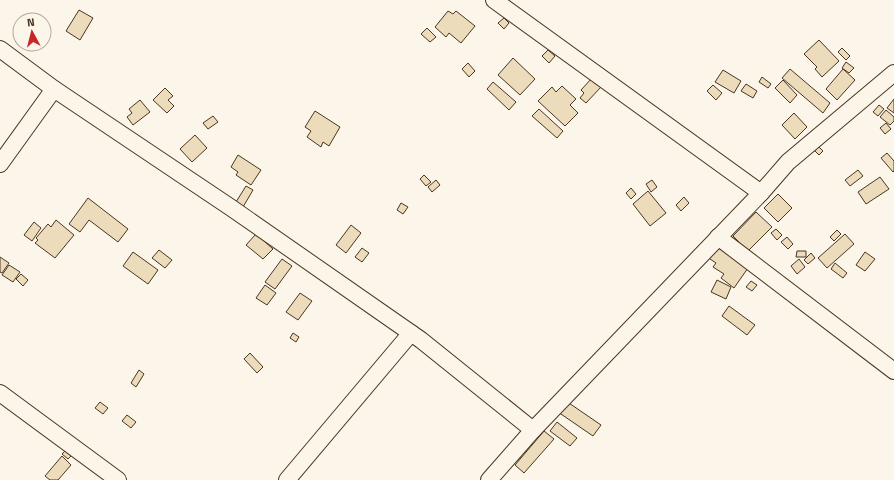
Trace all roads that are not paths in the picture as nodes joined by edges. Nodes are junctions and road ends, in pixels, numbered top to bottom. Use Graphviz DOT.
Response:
graph roads {
  1 [pos="494,0"];
  2 [pos="0,49"];
  3 [pos="894,73"];
  4 [pos="54,89"];
  5 [pos="0,164"];
  6 [pos="761,192"];
  7 [pos="718,238"];
  8 [pos="411,333"];
  9 [pos="894,371"];
  10 [pos="0,394"];
  11 [pos="533,430"];
  12 [pos="118,480"];
  13 [pos="287,480"];
  14 [pos="489,480"];
  1 -- 6 [label="street"];
  2 -- 4 [label="street"];
  3 -- 6 [label="street"];
  4 -- 5 [label="street"];
  4 -- 8 [label="street"];
  6 -- 7 [label="street"];
  7 -- 9 [label="street"];
  7 -- 11 [label="street"];
  8 -- 11 [label="street"];
  8 -- 13 [label="street"];
  10 -- 12 [label="street"];
  11 -- 14 [label="street"];
}
